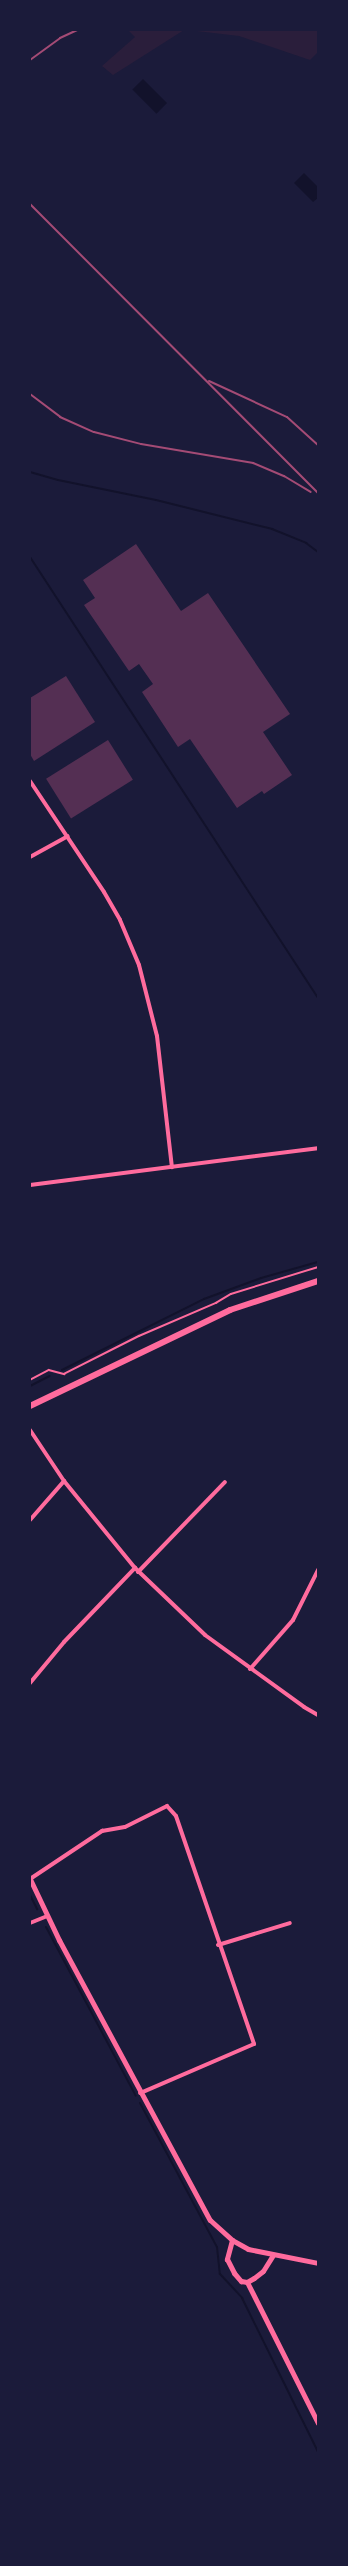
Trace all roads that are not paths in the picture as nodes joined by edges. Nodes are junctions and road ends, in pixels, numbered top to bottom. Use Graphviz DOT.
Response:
graph roads {
  1 [pos="30,781"];
  2 [pos="68,836"];
  3 [pos="30,858"];
  4 [pos="318,1148"];
  5 [pos="172,1167"];
  6 [pos="30,1184"];
  7 [pos="318,1281"];
  8 [pos="30,1406"];
  9 [pos="30,1430"];
  10 [pos="64,1480"];
  11 [pos="225,1482"];
  12 [pos="30,1520"];
  13 [pos="135,1568"];
  14 [pos="318,1570"];
  15 [pos="138,1572"];
  16 [pos="250,1669"];
  17 [pos="30,1682"];
  18 [pos="318,1715"];
  19 [pos="30,1879"];
  20 [pos="47,1916"];
  21 [pos="30,1923"];
  22 [pos="290,1923"];
  23 [pos="218,1945"];
  24 [pos="140,2093"];
  25 [pos="232,2240"];
  26 [pos="273,2255"];
  27 [pos="318,2263"];
  28 [pos="247,2282"];
  29 [pos="318,2423"];
  1 -- 2 [label="street"];
  2 -- 3 [label="street"];
  2 -- 5 [label="street"];
  4 -- 5 [label="street"];
  5 -- 6 [label="street"];
  7 -- 8 [label="main road"];
  9 -- 10 [label="street"];
  10 -- 12 [label="street"];
  10 -- 13 [label="street"];
  11 -- 15 [label="street"];
  13 -- 15 [label="street"];
  13 -- 17 [label="street"];
  14 -- 16 [label="street"];
  15 -- 16 [label="street"];
  16 -- 18 [label="street"];
  19 -- 20 [label="street"];
  19 -- 23 [label="street"];
  20 -- 21 [label="street"];
  20 -- 24 [label="street"];
  22 -- 23 [label="street"];
  23 -- 24 [label="street"];
  24 -- 25 [label="street"];
  25 -- 26 [label="street"];
  25 -- 28 [label="street"];
  26 -- 27 [label="street"];
  26 -- 28 [label="street"];
  28 -- 29 [label="street"];
}
